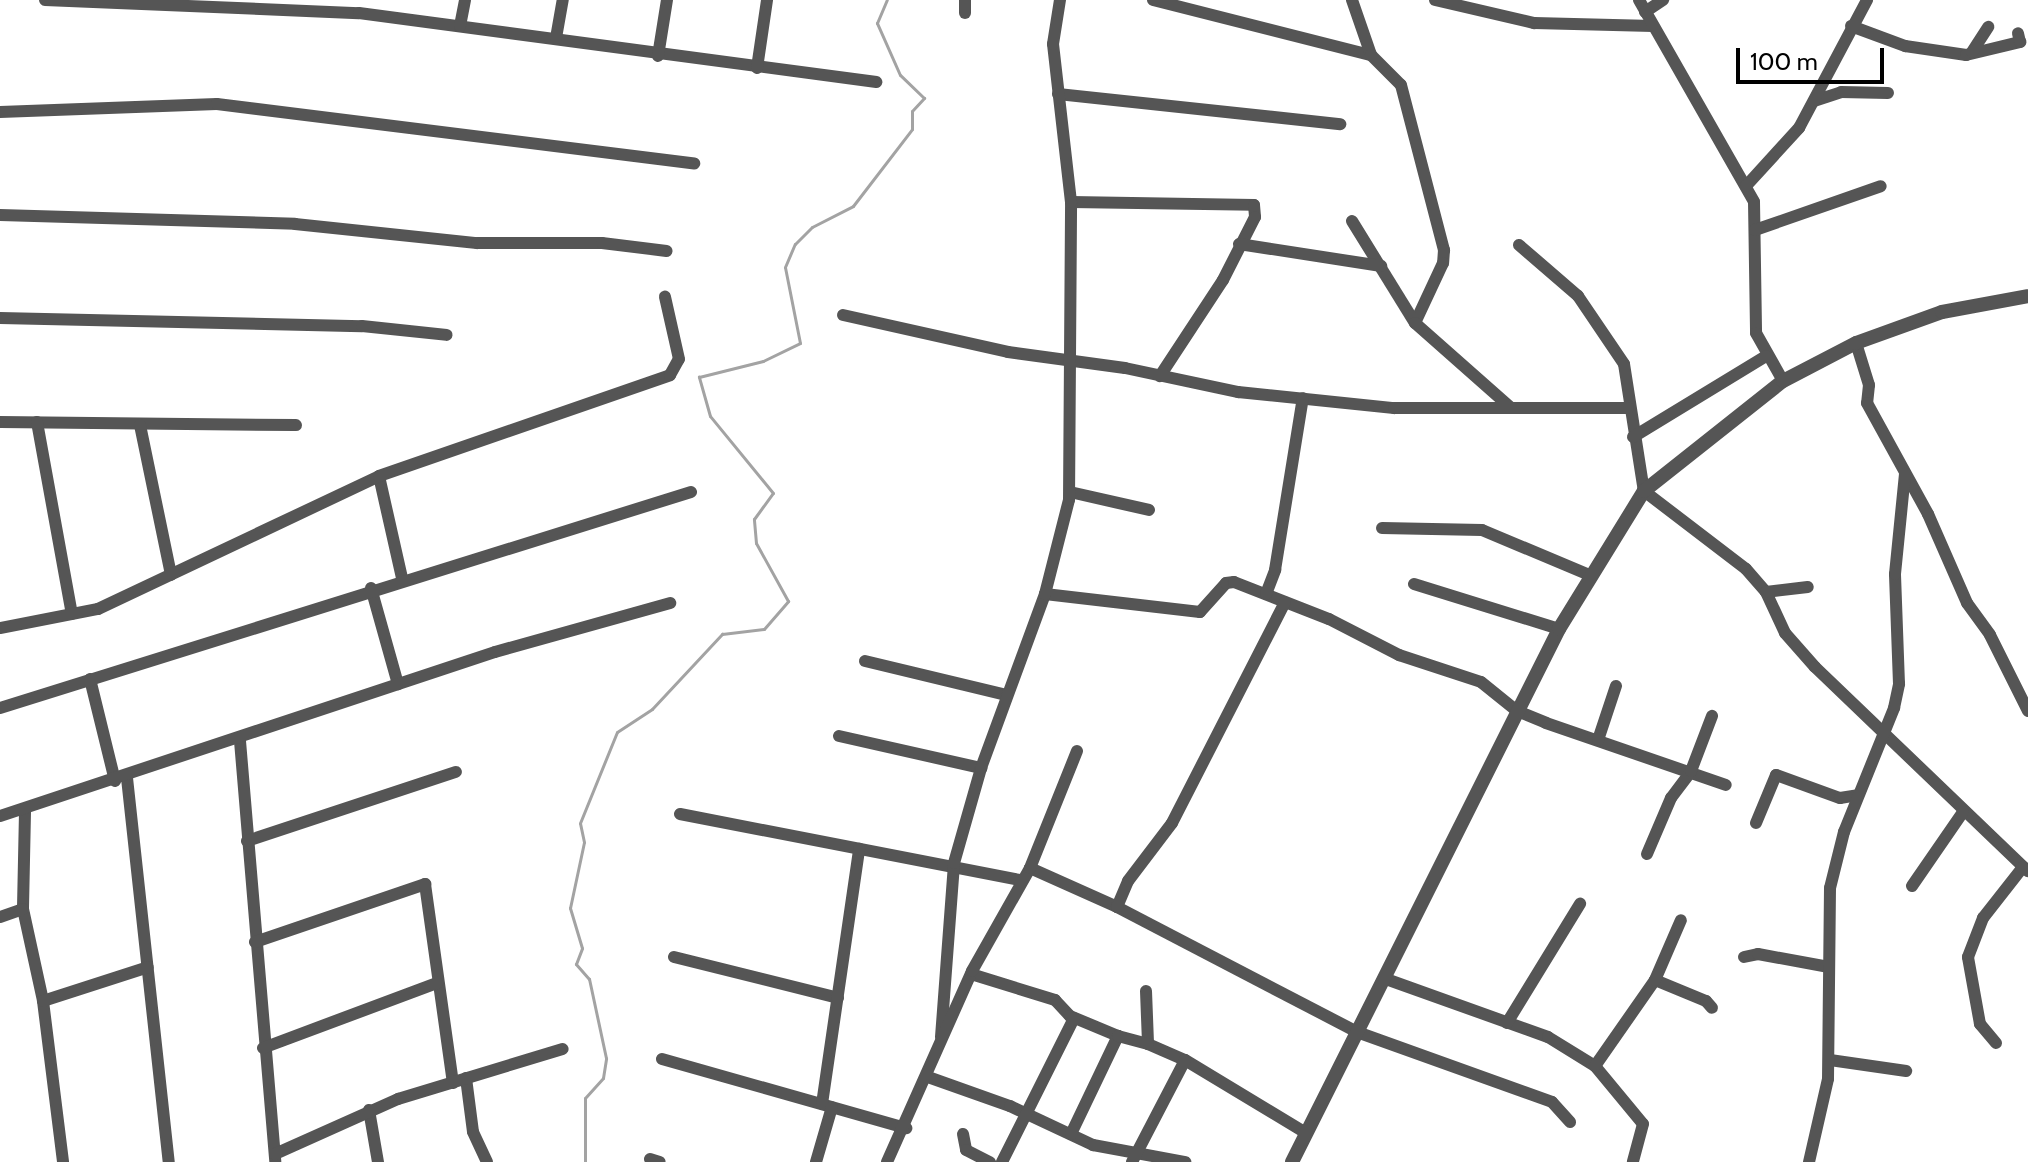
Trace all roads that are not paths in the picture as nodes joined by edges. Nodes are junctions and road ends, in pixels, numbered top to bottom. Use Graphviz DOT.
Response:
graph roads {
  1 [pos="45,0"];
  2 [pos="66,0"];
  3 [pos="465,0"];
  4 [pos="563,0"];
  5 [pos="667,0"];
  6 [pos="767,0"];
  7 [pos="1060,0"];
  8 [pos="1153,0"];
  9 [pos="1352,0"];
  10 [pos="1435,0"];
  11 [pos="1663,0"];
  12 [pos="1867,0"];
  13 [pos="162,2"];
  14 [pos="267,3"];
  15 [pos="1642,6"];
  16 [pos="460,26"];
  17 [pos="1653,26"];
  18 [pos="1851,26"];
  19 [pos="1988,27"];
  20 [pos="2018,33"];
  21 [pos="556,38"];
  22 [pos="1972,52"];
  23 [pos="1371,55"];
  24 [pos="658,56"];
  25 [pos="757,68"];
  26 [pos="876,82"];
  27 [pos="1888,93"];
  28 [pos="1058,94"];
  29 [pos="1814,101"];
  30 [pos="0,112"];
  31 [pos="1340,124"];
  32 [pos="694,163"];
  33 [pos="1746,186"];
  34 [pos="1881,186"];
  35 [pos="1071,202"];
  36 [pos="0,215"];
  37 [pos="1352,221"];
  38 [pos="1755,230"];
  39 [pos="1239,244"];
  40 [pos="1519,245"];
  41 [pos="667,251"];
  42 [pos="1381,266"];
  43 [pos="2028,296"];
  44 [pos="665,297"];
  45 [pos="843,315"];
  46 [pos="0,318"];
  47 [pos="1415,323"];
  48 [pos="447,335"];
  49 [pos="1856,343"];
  50 [pos="1766,356"];
  51 [pos="1071,361"];
  52 [pos="1160,376"];
  53 [pos="1783,381"];
  54 [pos="1303,398"];
  55 [pos="1511,408"];
  56 [pos="1628,408"];
  57 [pos="0,422"];
  58 [pos="37,422"];
  59 [pos="140,425"];
  60 [pos="296,425"];
  61 [pos="1633,437"];
  62 [pos="1905,473"];
  63 [pos="379,476"];
  64 [pos="1644,491"];
  65 [pos="691,492"];
  66 [pos="1070,492"];
  67 [pos="1149,510"];
  68 [pos="1382,528"];
  69 [pos="171,575"];
  70 [pos="1592,576"];
  71 [pos="402,578"];
  72 [pos="1414,584"];
  73 [pos="1808,587"];
  74 [pos="371,588"];
  75 [pos="1766,592"];
  76 [pos="1045,594"];
  77 [pos="1266,594"];
  78 [pos="1285,602"];
  79 [pos="670,603"];
  80 [pos="72,614"];
  81 [pos="0,628"];
  82 [pos="1559,629"];
  83 [pos="865,661"];
  84 [pos="90,679"];
  85 [pos="398,684"];
  86 [pos="1616,686"];
  87 [pos="1007,695"];
  88 [pos="0,708"];
  89 [pos="1517,711"];
  90 [pos="2028,711"];
  91 [pos="1712,716"];
  92 [pos="1882,733"];
  93 [pos="839,736"];
  94 [pos="1598,740"];
  95 [pos="240,741"];
  96 [pos="1077,751"];
  97 [pos="981,768"];
  98 [pos="1691,771"];
  99 [pos="456,772"];
  100 [pos="121,779"];
  101 [pos="1726,785"];
  102 [pos="1858,795"];
  103 [pos="25,812"];
  104 [pos="1963,812"];
  105 [pos="680,814"];
  106 [pos="0,816"];
  107 [pos="1756,823"];
  108 [pos="247,841"];
  109 [pos="859,849"];
  110 [pos="1647,854"];
  111 [pos="954,863"];
  112 [pos="1030,868"];
  113 [pos="2026,869"];
  114 [pos="1021,880"];
  115 [pos="1912,886"];
  116 [pos="1580,904"];
  117 [pos="1117,907"];
  118 [pos="23,909"];
  119 [pos="0,917"];
  120 [pos="1681,920"];
  121 [pos="255,942"];
  122 [pos="674,957"];
  123 [pos="1744,957"];
  124 [pos="148,967"];
  125 [pos="1829,967"];
  126 [pos="971,974"];
  127 [pos="1386,979"];
  128 [pos="1655,980"];
  129 [pos="437,983"];
  130 [pos="1146,991"];
  131 [pos="838,998"];
  132 [pos="43,1001"];
  133 [pos="1712,1008"];
  134 [pos="1074,1018"];
  135 [pos="1507,1023"];
  136 [pos="1357,1032"];
  137 [pos="1118,1036"];
  138 [pos="941,1037"];
  139 [pos="1996,1043"];
  140 [pos="1148,1044"];
  141 [pos="263,1048"];
  142 [pos="563,1049"];
  143 [pos="662,1059"];
  144 [pos="1185,1060"];
  145 [pos="1830,1060"];
  146 [pos="1595,1066"];
  147 [pos="1906,1071"];
  148 [pos="928,1077"];
  149 [pos="460,1080"];
  150 [pos="827,1105"];
  151 [pos="369,1110"];
  152 [pos="1024,1112"];
  153 [pos="1570,1122"];
  154 [pos="906,1128"];
  155 [pos="1306,1133"];
  156 [pos="963,1134"];
  157 [pos="1071,1134"];
  158 [pos="1142,1150"];
  159 [pos="275,1158"];
  160 [pos="63,1162"];
  161 [pos="169,1162"];
  162 [pos="378,1162"];
  163 [pos="487,1162"];
  164 [pos="816,1162"];
  165 [pos="887,1162"];
  166 [pos="990,1162"];
  167 [pos="1002,1162"];
  168 [pos="1132,1162"];
  169 [pos="1185,1162"];
  170 [pos="1292,1162"];
  171 [pos="1633,1162"];
  172 [pos="1809,1162"];
  1 -- 2 [label="street"];
  2 -- 13 [label="street"];
  3 -- 16 [label="street"];
  4 -- 21 [label="street"];
  5 -- 24 [label="street"];
  6 -- 25 [label="street"];
  7 -- 28 [label="street"];
  8 -- 23 [label="street"];
  9 -- 23 [label="street"];
  10 -- 17 [label="street"];
  11 -- 15 [label="street"];
  12 -- 18 [label="street"];
  13 -- 14 [label="street"];
  14 -- 16 [label="street"];
  15 -- 17 [label="street"];
  16 -- 21 [label="street"];
  17 -- 33 [label="street"];
  18 -- 22 [label="street"];
  18 -- 29 [label="street"];
  19 -- 22 [label="street"];
  20 -- 22 [label="street"];
  21 -- 24 [label="street"];
  23 -- 47 [label="street"];
  24 -- 25 [label="street"];
  25 -- 26 [label="street"];
  27 -- 29 [label="street"];
  28 -- 31 [label="street"];
  28 -- 35 [label="street"];
  29 -- 33 [label="street"];
  30 -- 32 [label="street"];
  33 -- 38 [label="street"];
  34 -- 38 [label="street"];
  35 -- 39 [label="street"];
  35 -- 51 [label="street"];
  36 -- 41 [label="street"];
  37 -- 42 [label="street"];
  38 -- 50 [label="street"];
  39 -- 42 [label="street"];
  39 -- 52 [label="street"];
  40 -- 56 [label="street"];
  42 -- 47 [label="street"];
  43 -- 49 [label="street"];
  44 -- 63 [label="street"];
  45 -- 51 [label="street"];
  46 -- 48 [label="street"];
  47 -- 55 [label="street"];
  49 -- 53 [label="street"];
  49 -- 62 [label="street"];
  50 -- 53 [label="street"];
  50 -- 61 [label="street"];
  51 -- 52 [label="street"];
  51 -- 66 [label="street"];
  52 -- 54 [label="street"];
  53 -- 64 [label="street"];
  54 -- 55 [label="street"];
  54 -- 77 [label="street"];
  55 -- 56 [label="street"];
  56 -- 61 [label="street"];
  57 -- 58 [label="street"];
  58 -- 59 [label="street"];
  58 -- 80 [label="street"];
  59 -- 60 [label="street"];
  59 -- 69 [label="street"];
  61 -- 64 [label="street"];
  62 -- 90 [label="street"];
  62 -- 92 [label="street"];
  63 -- 69 [label="street"];
  63 -- 71 [label="street"];
  64 -- 70 [label="street"];
  64 -- 75 [label="street"];
  65 -- 71 [label="street"];
  66 -- 67 [label="street"];
  66 -- 76 [label="street"];
  68 -- 70 [label="street"];
  69 -- 80 [label="street"];
  70 -- 82 [label="street"];
  71 -- 74 [label="street"];
  72 -- 82 [label="street"];
  73 -- 75 [label="street"];
  74 -- 84 [label="street"];
  74 -- 85 [label="street"];
  75 -- 92 [label="street"];
  76 -- 77 [label="street"];
  76 -- 87 [label="street"];
  77 -- 78 [label="street"];
  78 -- 89 [label="street"];
  78 -- 117 [label="street"];
  79 -- 85 [label="street"];
  80 -- 81 [label="street"];
  82 -- 89 [label="street"];
  83 -- 87 [label="street"];
  84 -- 88 [label="street"];
  84 -- 100 [label="street"];
  85 -- 95 [label="street"];
  86 -- 94 [label="street"];
  87 -- 97 [label="street"];
  89 -- 94 [label="street"];
  89 -- 127 [label="street"];
  91 -- 98 [label="street"];
  92 -- 102 [label="street"];
  92 -- 104 [label="street"];
  93 -- 97 [label="street"];
  94 -- 98 [label="street"];
  95 -- 100 [label="street"];
  95 -- 108 [label="street"];
  96 -- 112 [label="street"];
  97 -- 111 [label="street"];
  98 -- 101 [label="street"];
  98 -- 110 [label="street"];
  99 -- 108 [label="street"];
  100 -- 103 [label="street"];
  100 -- 124 [label="street"];
  102 -- 107 [label="street"];
  102 -- 125 [label="street"];
  103 -- 106 [label="street"];
  103 -- 118 [label="street"];
  104 -- 113 [label="street"];
  104 -- 115 [label="street"];
  105 -- 109 [label="street"];
  108 -- 121 [label="street"];
  109 -- 111 [label="street"];
  109 -- 131 [label="street"];
  111 -- 114 [label="street"];
  111 -- 138 [label="street"];
  112 -- 114 [label="street"];
  112 -- 117 [label="street"];
  113 -- 139 [label="street"];
  114 -- 126 [label="street"];
  116 -- 135 [label="street"];
  117 -- 136 [label="street"];
  118 -- 119 [label="street"];
  118 -- 132 [label="street"];
  120 -- 128 [label="street"];
  121 -- 129 [label="street"];
  121 -- 141 [label="street"];
  122 -- 131 [label="street"];
  123 -- 125 [label="street"];
  124 -- 132 [label="street"];
  124 -- 161 [label="street"];
  125 -- 145 [label="street"];
  126 -- 134 [label="street"];
  126 -- 138 [label="street"];
  127 -- 135 [label="street"];
  127 -- 136 [label="street"];
  128 -- 133 [label="street"];
  128 -- 146 [label="street"];
  129 -- 141 [label="street"];
  129 -- 149 [label="street"];
  130 -- 140 [label="street"];
  131 -- 150 [label="street"];
  132 -- 160 [label="street"];
  134 -- 137 [label="street"];
  134 -- 152 [label="street"];
  135 -- 146 [label="street"];
  136 -- 153 [label="street"];
  136 -- 155 [label="street"];
  137 -- 140 [label="street"];
  137 -- 157 [label="street"];
  138 -- 148 [label="street"];
  140 -- 144 [label="street"];
  141 -- 159 [label="street"];
  142 -- 149 [label="street"];
  143 -- 150 [label="street"];
  144 -- 155 [label="street"];
  144 -- 158 [label="street"];
  145 -- 147 [label="street"];
  145 -- 172 [label="street"];
  146 -- 171 [label="street"];
  148 -- 152 [label="street"];
  148 -- 154 [label="street"];
  149 -- 151 [label="street"];
  149 -- 163 [label="street"];
  150 -- 154 [label="street"];
  150 -- 164 [label="street"];
  151 -- 159 [label="street"];
  151 -- 162 [label="street"];
  152 -- 157 [label="street"];
  152 -- 167 [label="street"];
  154 -- 165 [label="street"];
  155 -- 170 [label="street"];
  156 -- 166 [label="street"];
  157 -- 158 [label="street"];
  158 -- 168 [label="street"];
  158 -- 169 [label="street"];
}
